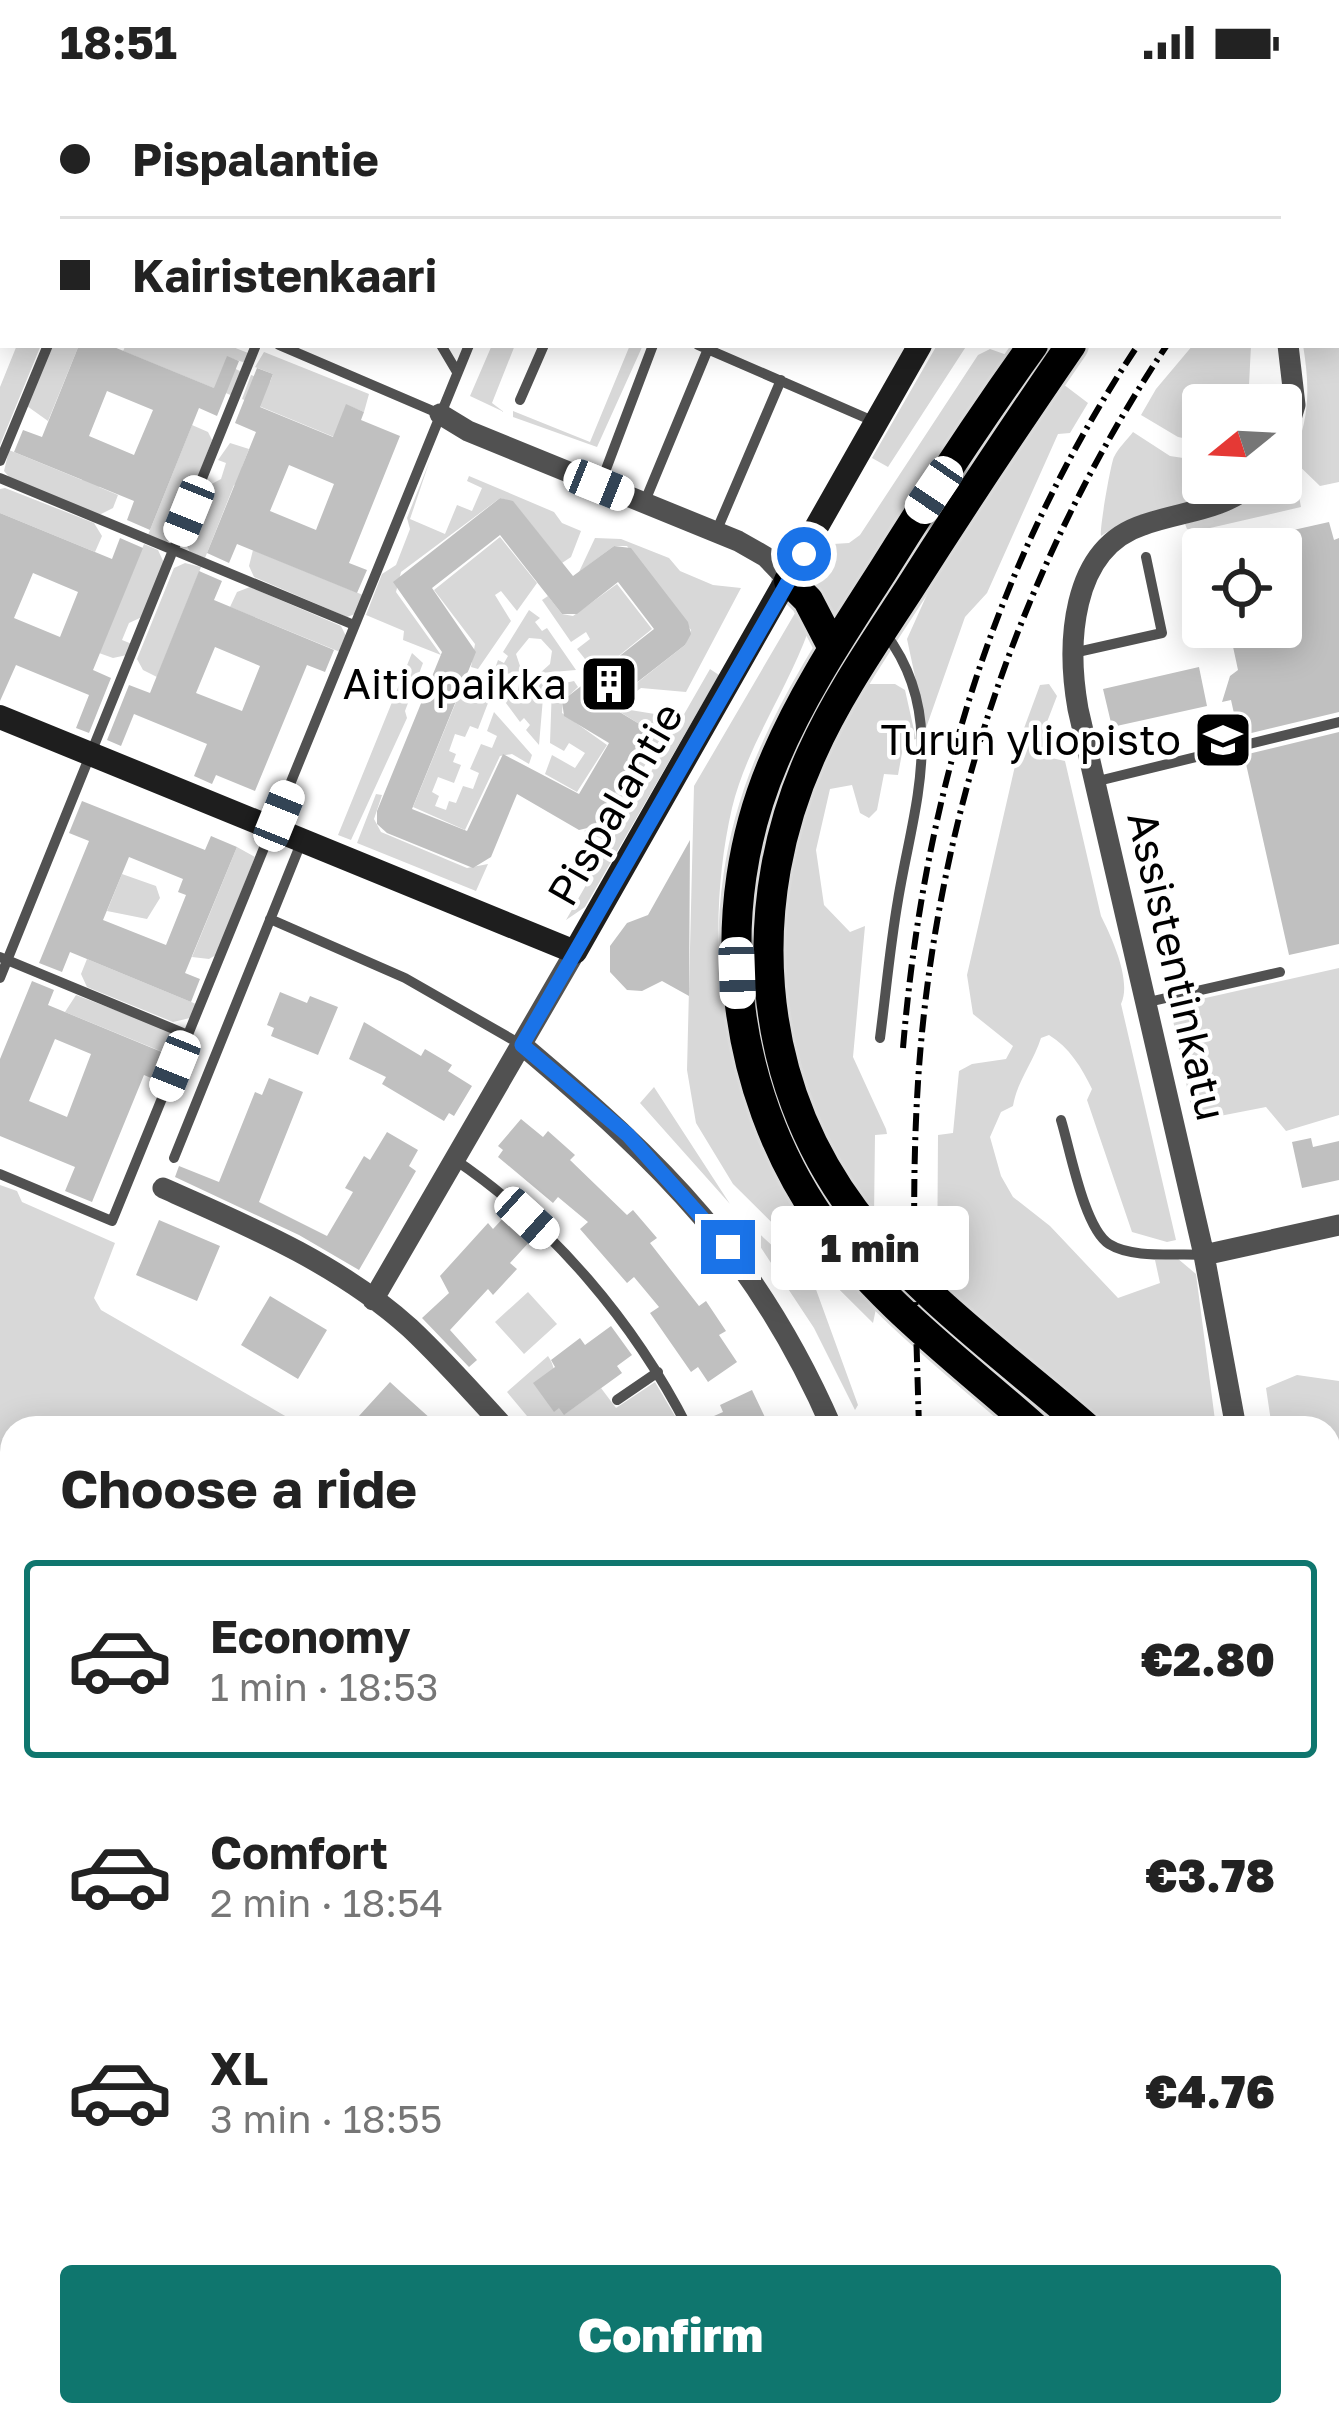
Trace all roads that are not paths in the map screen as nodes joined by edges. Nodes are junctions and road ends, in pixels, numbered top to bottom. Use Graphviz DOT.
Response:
graph roads {
  1 [pos="47,348"];
  2 [pos="255,348"];
  3 [pos="286,348"];
  4 [pos="443,348"];
  5 [pos="468,348"];
  6 [pos="543,348"];
  7 [pos="652,348"];
  8 [pos="703,348"];
  9 [pos="705,348"];
  10 [pos="918,348"];
  11 [pos="1031,348"];
  12 [pos="1069,348"];
  13 [pos="1288,348"];
  14 [pos="457,372"];
  15 [pos="781,380"];
  16 [pos="1293,384"];
  17 [pos="520,400"];
  18 [pos="440,414"];
  19 [pos="876,423"];
  20 [pos="0,460"];
  21 [pos="0,478"];
  22 [pos="599,485"];
  23 [pos="644,503"];
  24 [pos="1220,504"];
  25 [pos="716,532"];
  26 [pos="173,550"];
  27 [pos="1146,557"];
  28 [pos="789,581"];
  29 [pos="354,626"];
  30 [pos="883,631"];
  31 [pos="832,648"];
  32 [pos="1070,654"];
  33 [pos="0,717"];
  34 [pos="1339,722"];
  35 [pos="91,754"];
  36 [pos="1094,782"];
  37 [pos="274,829"];
  38 [pos="302,840"];
  39 [pos="270,919"];
  40 [pos="575,952"];
  41 [pos="4,959"];
  42 [pos="1280,972"];
  43 [pos="0,978"];
  44 [pos="1144,1004"];
  45 [pos="188,1035"];
  46 [pos="880,1038"];
  47 [pos="522,1045"];
  48 [pos="1061,1120"];
  49 [pos="454,1159"];
  50 [pos="169,1171"];
  51 [pos="0,1174"];
  52 [pos="1339,1226"];
  53 [pos="1204,1255"];
  54 [pos="373,1300"];
  55 [pos="658,1372"];
  56 [pos="617,1400"];
  57 [pos="494,1416"];
  58 [pos="682,1416"];
  59 [pos="826,1416"];
  60 [pos="1022,1416"];
  61 [pos="1074,1416"];
  62 [pos="1234,1416"];
  1 -- 20 [label="lane"];
  2 -- 26 [label="lane"];
  3 -- 18 [label="lane"];
  4 -- 14 [label="lane"];
  5 -- 14 [label="lane"];
  6 -- 17 [label="lane"];
  7 -- 22 [label="lane"];
  8 -- 23 [label="lane"];
  9 -- 15 [label="lane"];
  10 -- 19 [label="street, Pispalantie"];
  11 -- 31 [label="main road"];
  12 -- 30 [label="main road"];
  13 -- 16 [label="street"];
  14 -- 18 [label="lane"];
  15 -- 19 [label="lane"];
  15 -- 25 [label="lane"];
  18 -- 22 [label="street"];
  18 -- 29 [label="lane"];
  19 -- 28 [label="street, Pispalantie"];
  21 -- 26 [label="lane"];
  22 -- 23 [label="street"];
  23 -- 25 [label="street"];
  24 -- 32 [label="street, Assistentinkatu"];
  25 -- 28 [label="street"];
  26 -- 29 [label="lane"];
  26 -- 35 [label="lane"];
  27 -- 32 [label="lane"];
  28 -- 31 [label="main road"];
  28 -- 40 [label="street, Pispalantie"];
  29 -- 37 [label="lane"];
  30 -- 46 [label="lane"];
  30 -- 61 [label="main road"];
  31 -- 60 [label="main road"];
  32 -- 36 [label="street, Assistentinkatu"];
  33 -- 35 [label="street"];
  34 -- 36 [label="lane"];
  35 -- 37 [label="street"];
  35 -- 41 [label="lane"];
  36 -- 44 [label="street, Assistentinkatu"];
  37 -- 38 [label="street"];
  37 -- 45 [label="lane"];
  38 -- 39 [label="lane"];
  38 -- 40 [label="street"];
  39 -- 47 [label="lane"];
  39 -- 50 [label="lane"];
  40 -- 47 [label="street, Pispalantie"];
  41 -- 43 [label="lane"];
  41 -- 45 [label="lane"];
  42 -- 44 [label="lane"];
  44 -- 53 [label="street, Assistentinkatu"];
  45 -- 51 [label="lane"];
  47 -- 49 [label="street, Pispalantie"];
  47 -- 59 [label="street"];
  48 -- 53 [label="lane"];
  49 -- 54 [label="street, Pispalantie"];
  49 -- 55 [label="lane"];
  50 -- 54 [label="street"];
  52 -- 53 [label="street"];
  53 -- 62 [label="street, Assistentinkatu"];
  54 -- 57 [label="street"];
  55 -- 56 [label="lane"];
  55 -- 58 [label="lane"];
}
